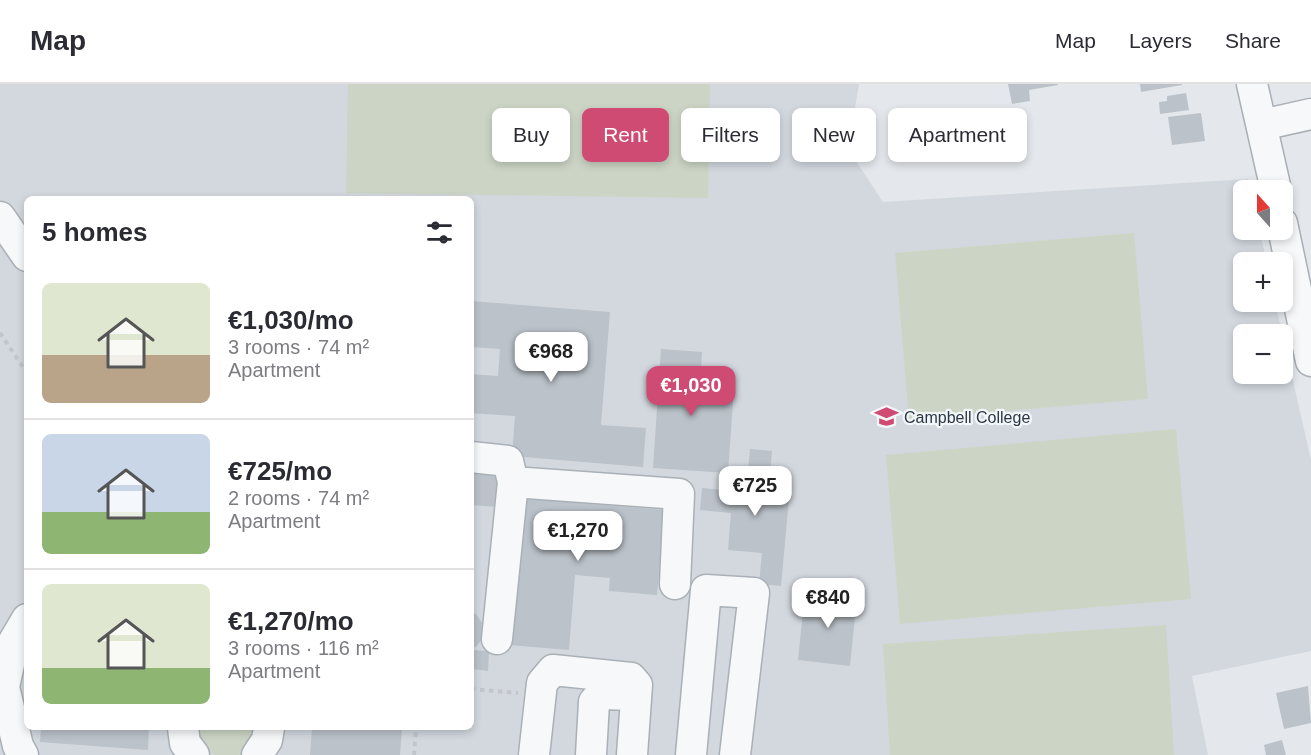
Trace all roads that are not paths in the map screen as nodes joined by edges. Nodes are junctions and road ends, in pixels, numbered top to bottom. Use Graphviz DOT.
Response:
graph roads {
  1 [pos="1252,84"];
  2 [pos="1311,114"];
  3 [pos="1262,125"];
  4 [pos="1274,180"];
  5 [pos="0,217"];
  6 [pos="1286,240"];
  7 [pos="24,249"];
  8 [pos="1311,362"];
  9 [pos="474,457"];
  10 [pos="513,482"];
  11 [pos="675,584"];
  12 [pos="24,624"];
  13 [pos="497,639"];
  14 [pos="636,695"];
  15 [pos="269,730"];
  16 [pos="23,755"];
  17 [pos="257,755"];
  18 [pos="534,755"];
  19 [pos="591,755"];
  20 [pos="632,755"];
  21 [pos="691,755"];
  22 [pos="735,755"];
  1 -- 3 [label="street"];
  2 -- 3 [label="street"];
  3 -- 4 [label="street"];
  5 -- 7 [label="street"];
  6 -- 8 [label="street"];
  9 -- 10 [label="street"];
  10 -- 11 [label="street"];
  10 -- 13 [label="street"];
  12 -- 16 [label="street"];
  14 -- 18 [label="street"];
  14 -- 19 [label="street"];
  14 -- 20 [label="street"];
  15 -- 17 [label="street"];
  21 -- 22 [label="street"];
}
